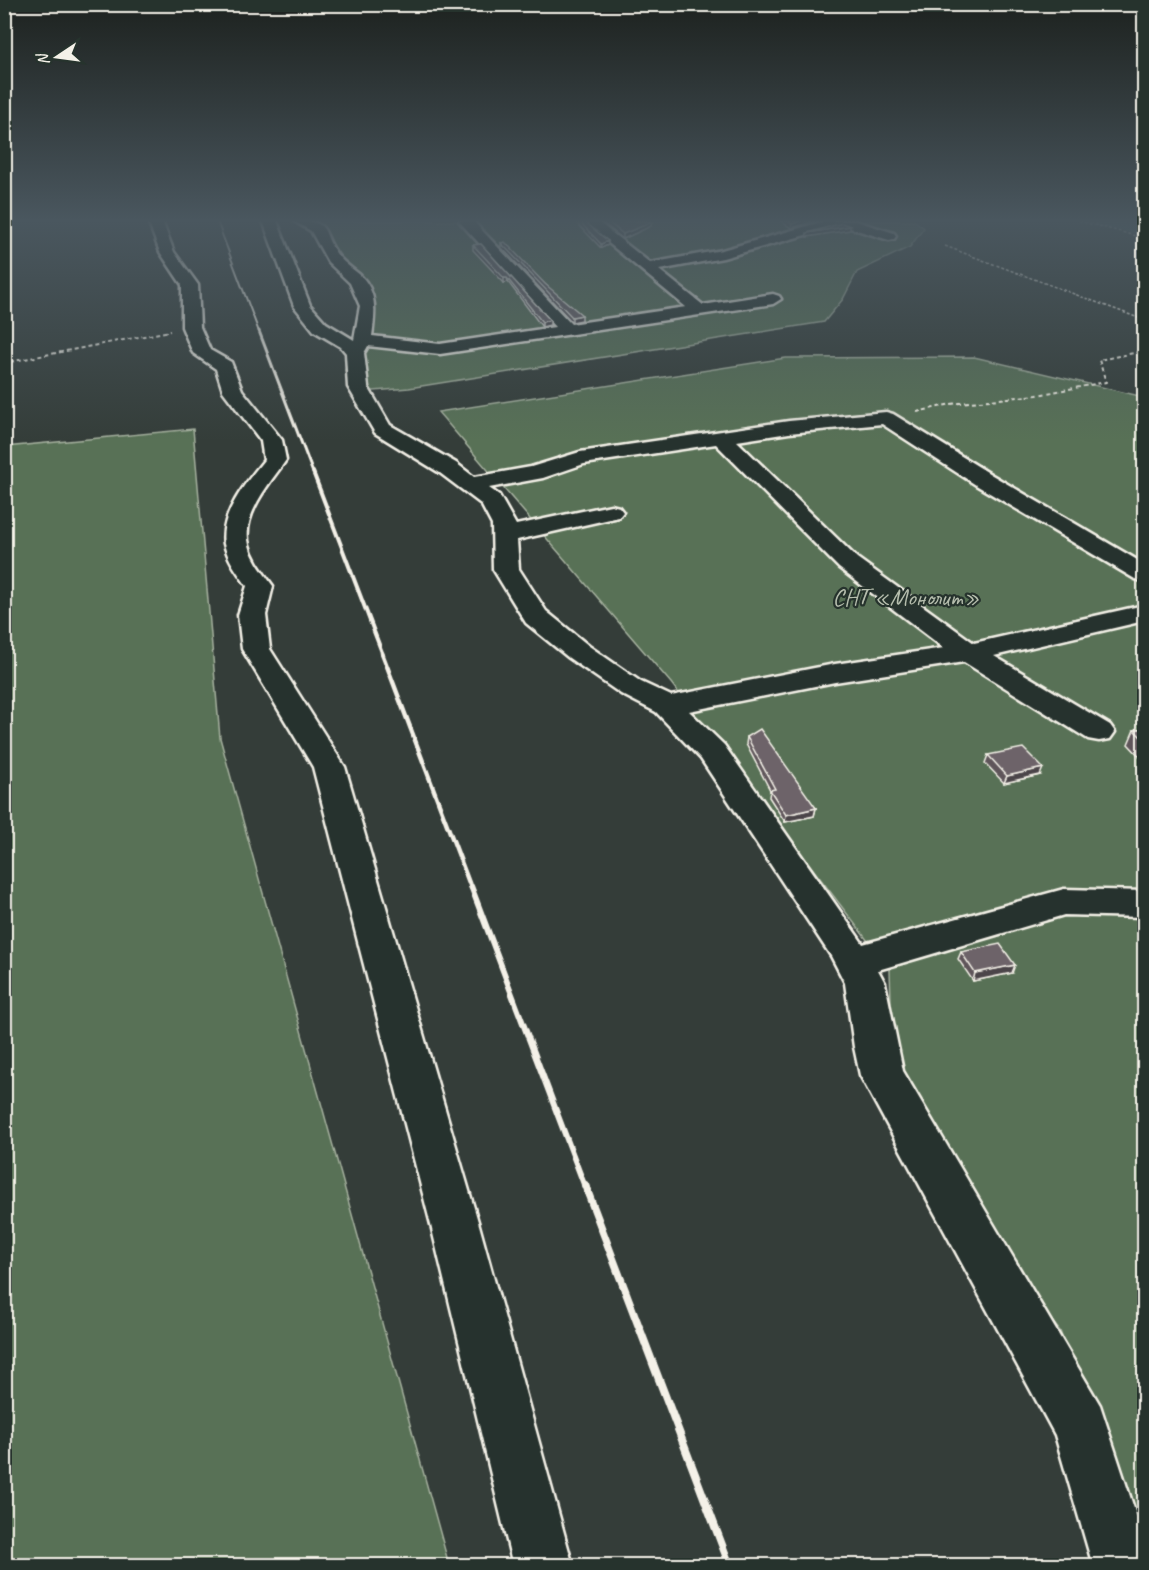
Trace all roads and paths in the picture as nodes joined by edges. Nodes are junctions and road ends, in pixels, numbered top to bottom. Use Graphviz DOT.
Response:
graph roads {
  1 [pos="190,294"];
  2 [pos="299,294"];
  3 [pos="363,294"];
  4 [pos="534,294"];
  5 [pos="680,294"];
  6 [pos="1075,294"];
  7 [pos="773,299"];
  8 [pos="701,311"];
  9 [pos="1144,320"];
  10 [pos="191,327"];
  11 [pos="568,331"];
  12 [pos="359,346"];
  13 [pos="1144,351"];
  14 [pos="4,363"];
  15 [pos="886,418"];
  16 [pos="723,439"];
  17 [pos="470,484"];
  18 [pos="611,512"];
  19 [pos="505,535"];
  20 [pos="1144,574"];
  21 [pos="1144,613"];
  22 [pos="969,653"];
  23 [pos="667,706"];
  24 [pos="1099,732"];
  25 [pos="1144,904"];
  26 [pos="854,962"];
  27 [pos="543,1566"];
  28 [pos="1123,1566"];
  1 -- 10 [label="street"];
  2 -- 12 [label="street"];
  3 -- 12 [label="street"];
  4 -- 11 [label="street"];
  5 -- 8 [label="street"];
  6 -- 9 [label="path"];
  7 -- 8 [label="street"];
  8 -- 11 [label="street"];
  10 -- 14 [label="path"];
  10 -- 27 [label="street"];
  11 -- 12 [label="street"];
  12 -- 17 [label="street"];
  13 -- 15 [label="path"];
  15 -- 16 [label="street"];
  15 -- 20 [label="street"];
  16 -- 17 [label="street"];
  16 -- 22 [label="street"];
  17 -- 19 [label="street"];
  18 -- 19 [label="street"];
  19 -- 23 [label="street"];
  21 -- 22 [label="street"];
  22 -- 23 [label="street"];
  22 -- 24 [label="street"];
  23 -- 26 [label="street"];
  25 -- 26 [label="street"];
  26 -- 28 [label="street"];
}
